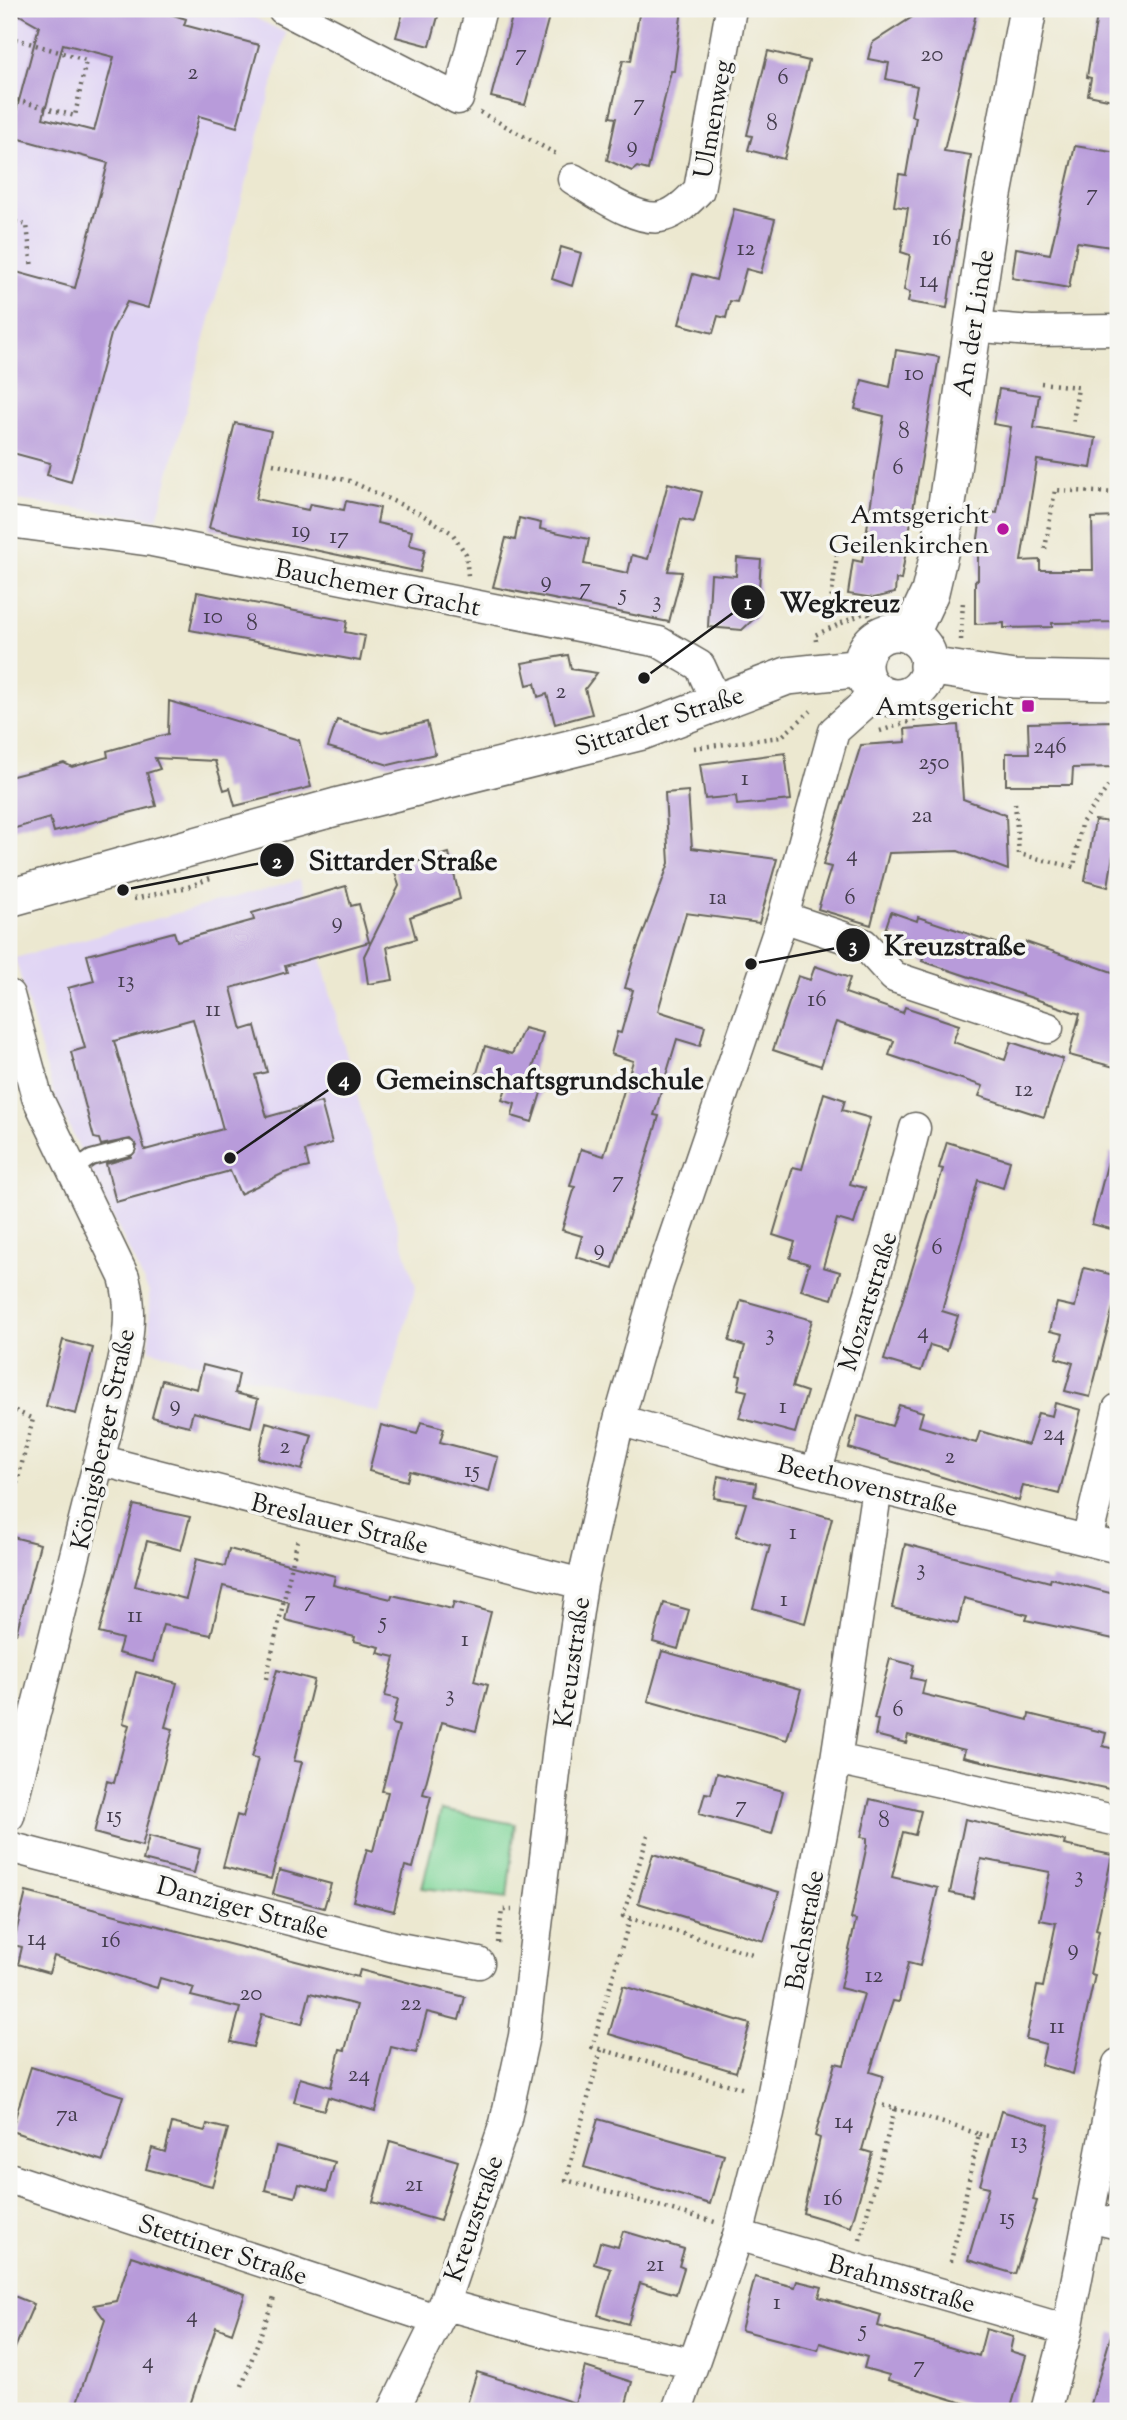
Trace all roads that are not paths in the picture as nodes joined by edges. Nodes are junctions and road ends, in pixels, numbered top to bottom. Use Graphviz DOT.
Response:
graph roads {
  1 [pos="283,9"];
  2 [pos="481,9"];
  3 [pos="731,9"];
  4 [pos="1028,9"];
  5 [pos="573,179"];
  6 [pos="971,326"];
  7 [pos="1118,330"];
  8 [pos="9,522"];
  9 [pos="895,635"];
  10 [pos="929,666"];
  11 [pos="869,679"];
  12 [pos="1118,681"];
  13 [pos="718,703"];
  14 [pos="9,898"];
  15 [pos="783,917"];
  16 [pos="9,995"];
  17 [pos="1048,1028"];
  18 [pos="915,1128"];
  19 [pos="128,1148"];
  20 [pos="72,1171"];
  21 [pos="1118,1409"];
  22 [pos="619,1420"];
  23 [pos="99,1460"];
  24 [pos="816,1473"];
  25 [pos="877,1488"];
  26 [pos="1087,1540"];
  27 [pos="1118,1548"];
  28 [pos="582,1584"];
  29 [pos="836,1759"];
  30 [pos="9,1815"];
  31 [pos="1118,1821"];
  32 [pos="9,1847"];
  33 [pos="479,1963"];
  34 [pos="1118,2064"];
  35 [pos="9,2178"];
  36 [pos="1088,2217"];
  37 [pos="1118,2224"];
  38 [pos="739,2232"];
  39 [pos="440,2312"];
  40 [pos="1067,2330"];
  41 [pos="692,2363"];
  42 [pos="393,2411"];
  43 [pos="677,2411"];
  44 [pos="1046,2411"];
  1 -- 2 [label="street"];
  3 -- 5 [label="street, Ulmenweg"];
  4 -- 6 [label="street, An der Linde"];
  6 -- 7 [label="street"];
  6 -- 9 [label="street, An der Linde"];
  8 -- 13 [label="street, Bauchemer Gracht"];
  9 -- 10 [label="street"];
  9 -- 11 [label="street"];
  10 -- 11 [label="street"];
  10 -- 12 [label="street"];
  11 -- 13 [label="street, Sittarder Straße"];
  11 -- 15 [label="street, Kreuzstraße"];
  13 -- 14 [label="street, Sittarder Straße"];
  15 -- 17 [label="street"];
  15 -- 22 [label="street, Kreuzstraße"];
  16 -- 20 [label="street, Königsberger Straße"];
  18 -- 24 [label="street, Mozartstraße"];
  19 -- 20 [label="lane"];
  20 -- 23 [label="street, Königsberger Straße"];
  21 -- 26 [label="street"];
  22 -- 24 [label="street, Beethovenstraße"];
  22 -- 28 [label="street, Kreuzstraße"];
  23 -- 28 [label="street, Breslauer Straße"];
  23 -- 30 [label="street, Königsberger Straße"];
  24 -- 25 [label="street, Beethovenstraße"];
  25 -- 26 [label="street, Beethovenstraße"];
  25 -- 29 [label="street, Bachstraße"];
  26 -- 27 [label="street, Beethovenstraße"];
  28 -- 39 [label="street, Kreuzstraße"];
  29 -- 31 [label="street"];
  29 -- 38 [label="street, Bachstraße"];
  32 -- 33 [label="street, Danziger Straße"];
  34 -- 36 [label="street"];
  35 -- 39 [label="street, Stettiner Straße"];
  36 -- 37 [label="street"];
  36 -- 40 [label="street"];
  38 -- 40 [label="street, Brahmsstraße"];
  38 -- 41 [label="street, Bachstraße"];
  39 -- 41 [label="street"];
  39 -- 42 [label="street, Kreuzstraße"];
  40 -- 44 [label="street"];
  41 -- 43 [label="street, Bachstraße"];
}
